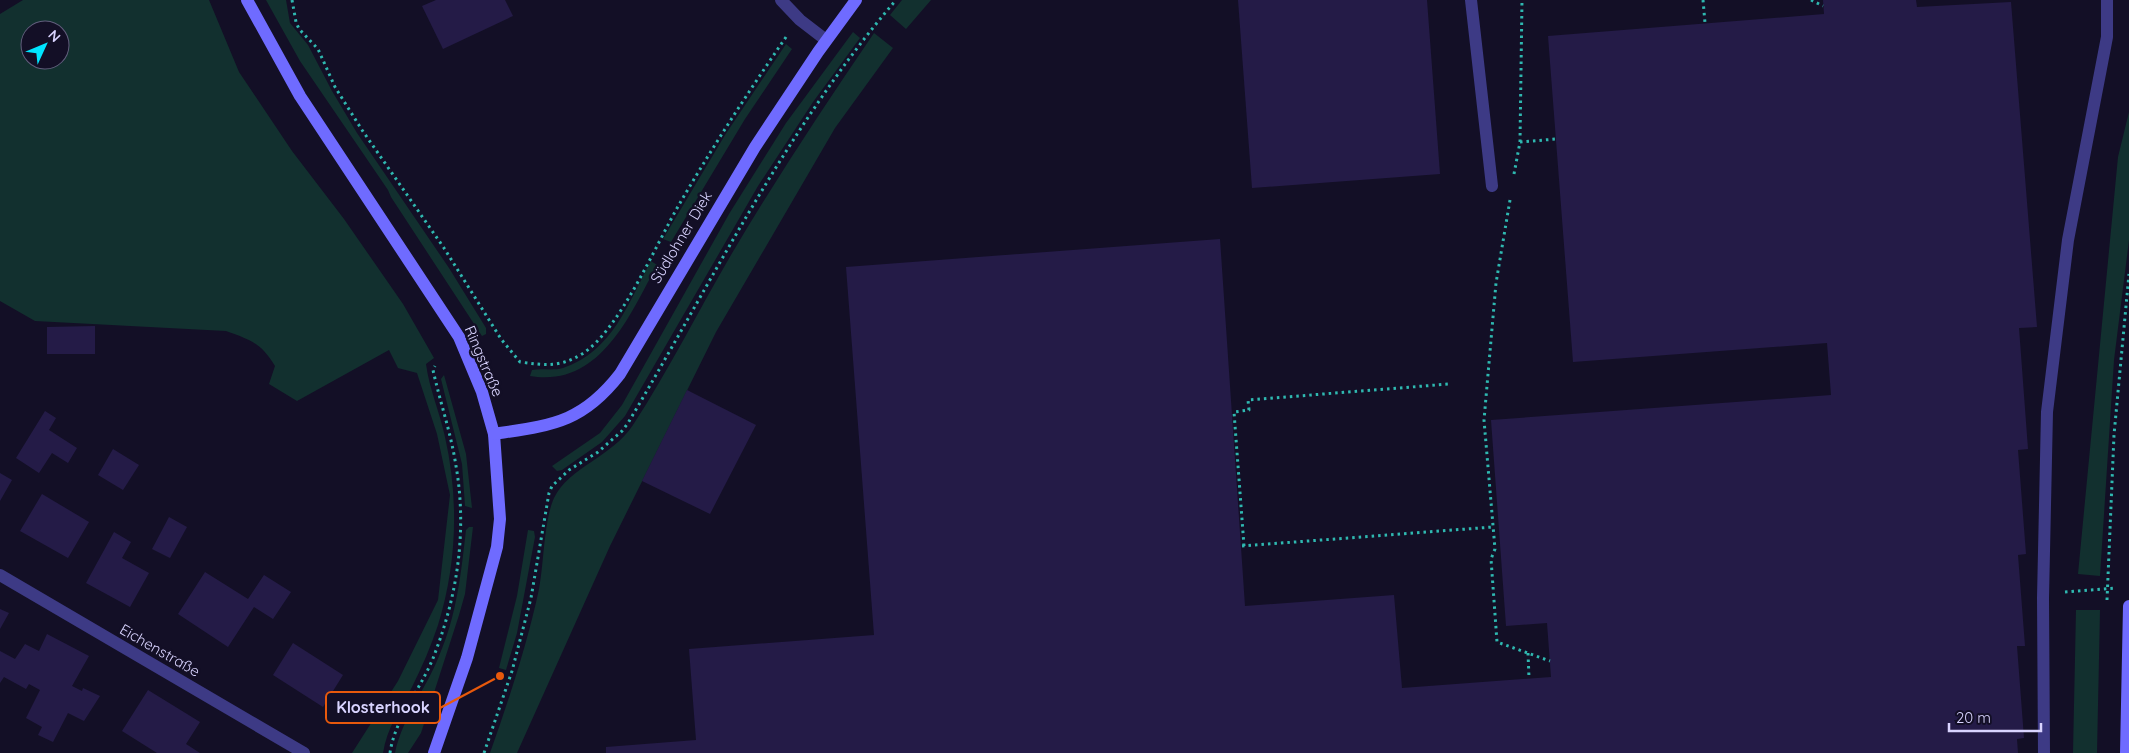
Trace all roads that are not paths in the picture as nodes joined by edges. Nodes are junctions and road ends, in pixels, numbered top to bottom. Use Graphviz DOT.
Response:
graph roads {
  1 [pos="247,0"];
  2 [pos="781,0"];
  3 [pos="856,0"];
  4 [pos="1471,0"];
  5 [pos="2107,0"];
  6 [pos="826,40"];
  7 [pos="1492,186"];
  8 [pos="494,434"];
  9 [pos="0,575"];
  10 [pos="2129,606"];
  11 [pos="304,753"];
  12 [pos="434,753"];
  13 [pos="2044,753"];
  14 [pos="2126,753"];
  1 -- 8 [label="main road, Ringstraße"];
  2 -- 6 [label="street"];
  3 -- 6 [label="main road, Südlohner Diek"];
  4 -- 7 [label="street"];
  5 -- 13 [label="street"];
  6 -- 8 [label="main road, Südlohner Diek"];
  8 -- 12 [label="main road, Ringstraße"];
  9 -- 11 [label="street, Eichenstraße"];
  10 -- 14 [label="main road"];
}
